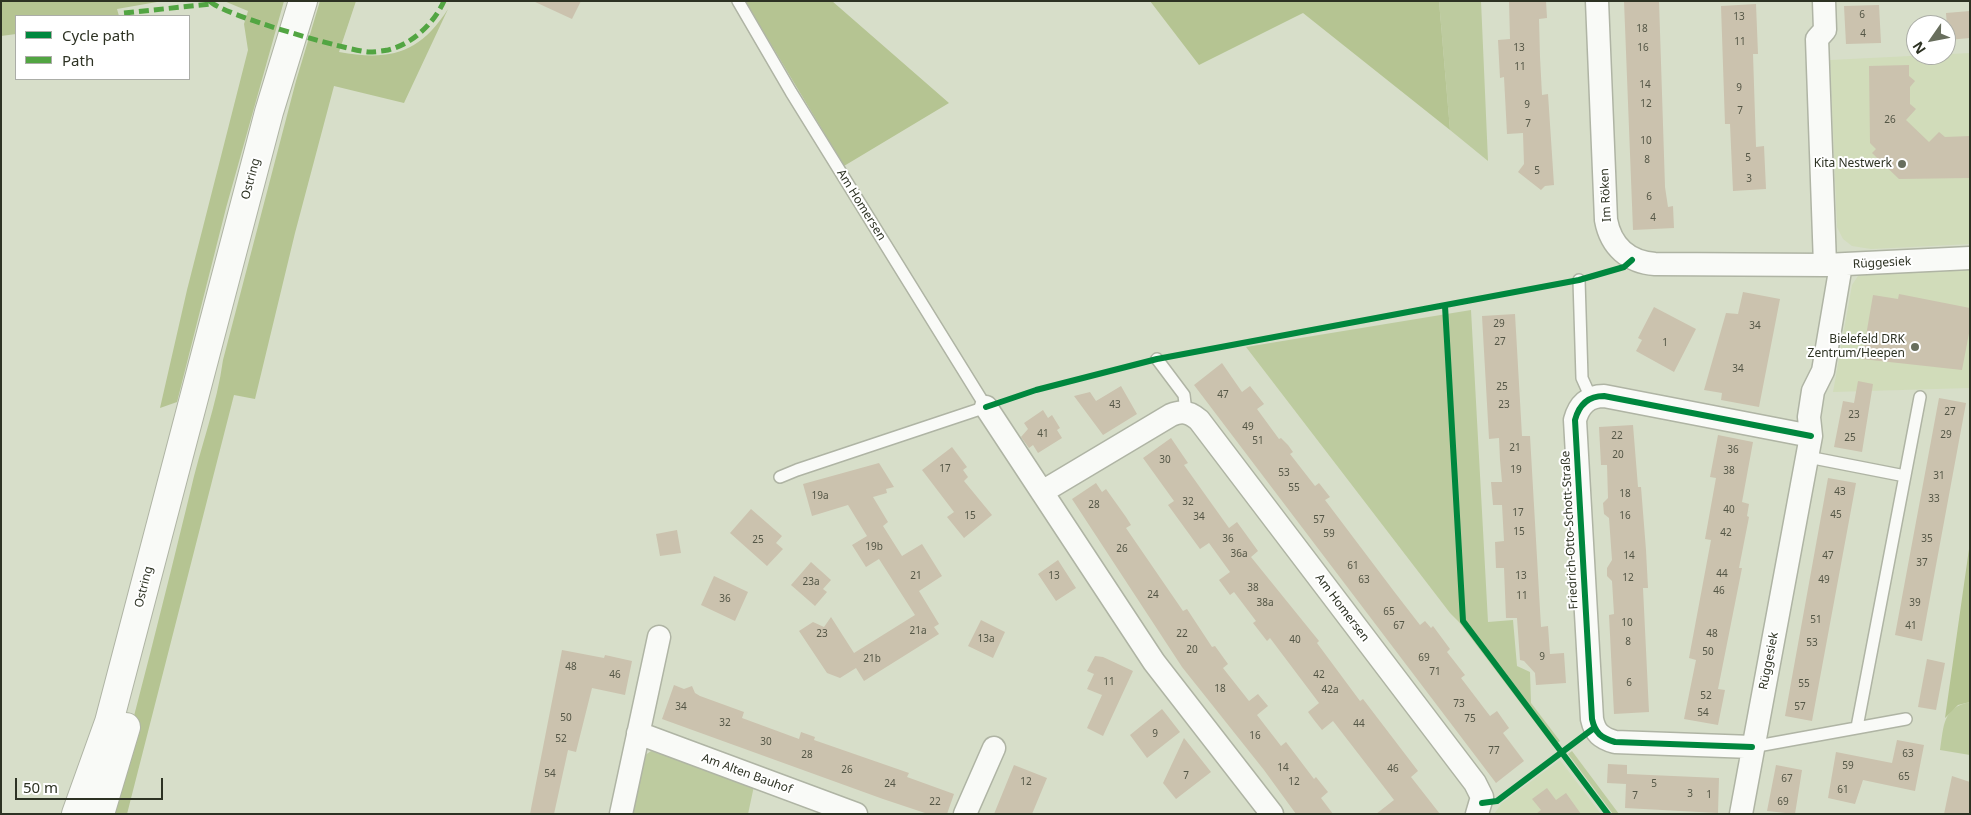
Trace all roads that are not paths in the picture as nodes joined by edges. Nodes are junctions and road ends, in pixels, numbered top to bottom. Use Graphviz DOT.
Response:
graph roads {
  1 [pos="303,1"];
  2 [pos="738,1"];
  3 [pos="1597,1"];
  4 [pos="1824,1"];
  5 [pos="1970,258"];
  6 [pos="1833,265"];
  7 [pos="1579,280"];
  8 [pos="204,359"];
  9 [pos="1157,359"];
  10 [pos="1920,397"];
  11 [pos="1590,398"];
  12 [pos="986,408"];
  13 [pos="1186,412"];
  14 [pos="1809,447"];
  15 [pos="1905,476"];
  16 [pos="780,477"];
  17 [pos="1042,492"];
  18 [pos="659,637"];
  19 [pos="1906,719"];
  20 [pos="1857,727"];
  21 [pos="638,733"];
  22 [pos="1752,747"];
  23 [pos="994,748"];
  24 [pos="76,814"];
  25 [pos="100,814"];
  26 [pos="621,814"];
  27 [pos="856,814"];
  28 [pos="965,814"];
  29 [pos="1272,814"];
  30 [pos="1477,814"];
  31 [pos="1741,814"];
  1 -- 8 [label="main road, Ostring"];
  2 -- 12 [label="lane, Am Homersen"];
  3 -- 6 [label="street, Im Röken"];
  4 -- 6 [label="street"];
  5 -- 6 [label="street, Rüggesiek"];
  6 -- 14 [label="street, Rüggesiek"];
  7 -- 11 [label="lane"];
  8 -- 24 [label="main road, Ostring"];
  8 -- 25 [label="main road, Ostring"];
  9 -- 13 [label="lane"];
  10 -- 15 [label="lane"];
  11 -- 14 [label="street"];
  11 -- 22 [label="street, Friedrich-Otto-Schott-Straße"];
  12 -- 16 [label="lane"];
  12 -- 17 [label="street, Am Homersen"];
  13 -- 17 [label="street"];
  13 -- 30 [label="street, Am Homersen"];
  14 -- 15 [label="lane"];
  14 -- 22 [label="street, Rüggesiek"];
  15 -- 20 [label="lane"];
  17 -- 29 [label="street, Am Homersen"];
  18 -- 21 [label="street"];
  19 -- 20 [label="lane"];
  20 -- 22 [label="lane"];
  21 -- 26 [label="street"];
  21 -- 27 [label="street, Am Alten Bauhof"];
  22 -- 31 [label="street, Rüggesiek"];
  23 -- 28 [label="street"];
}
